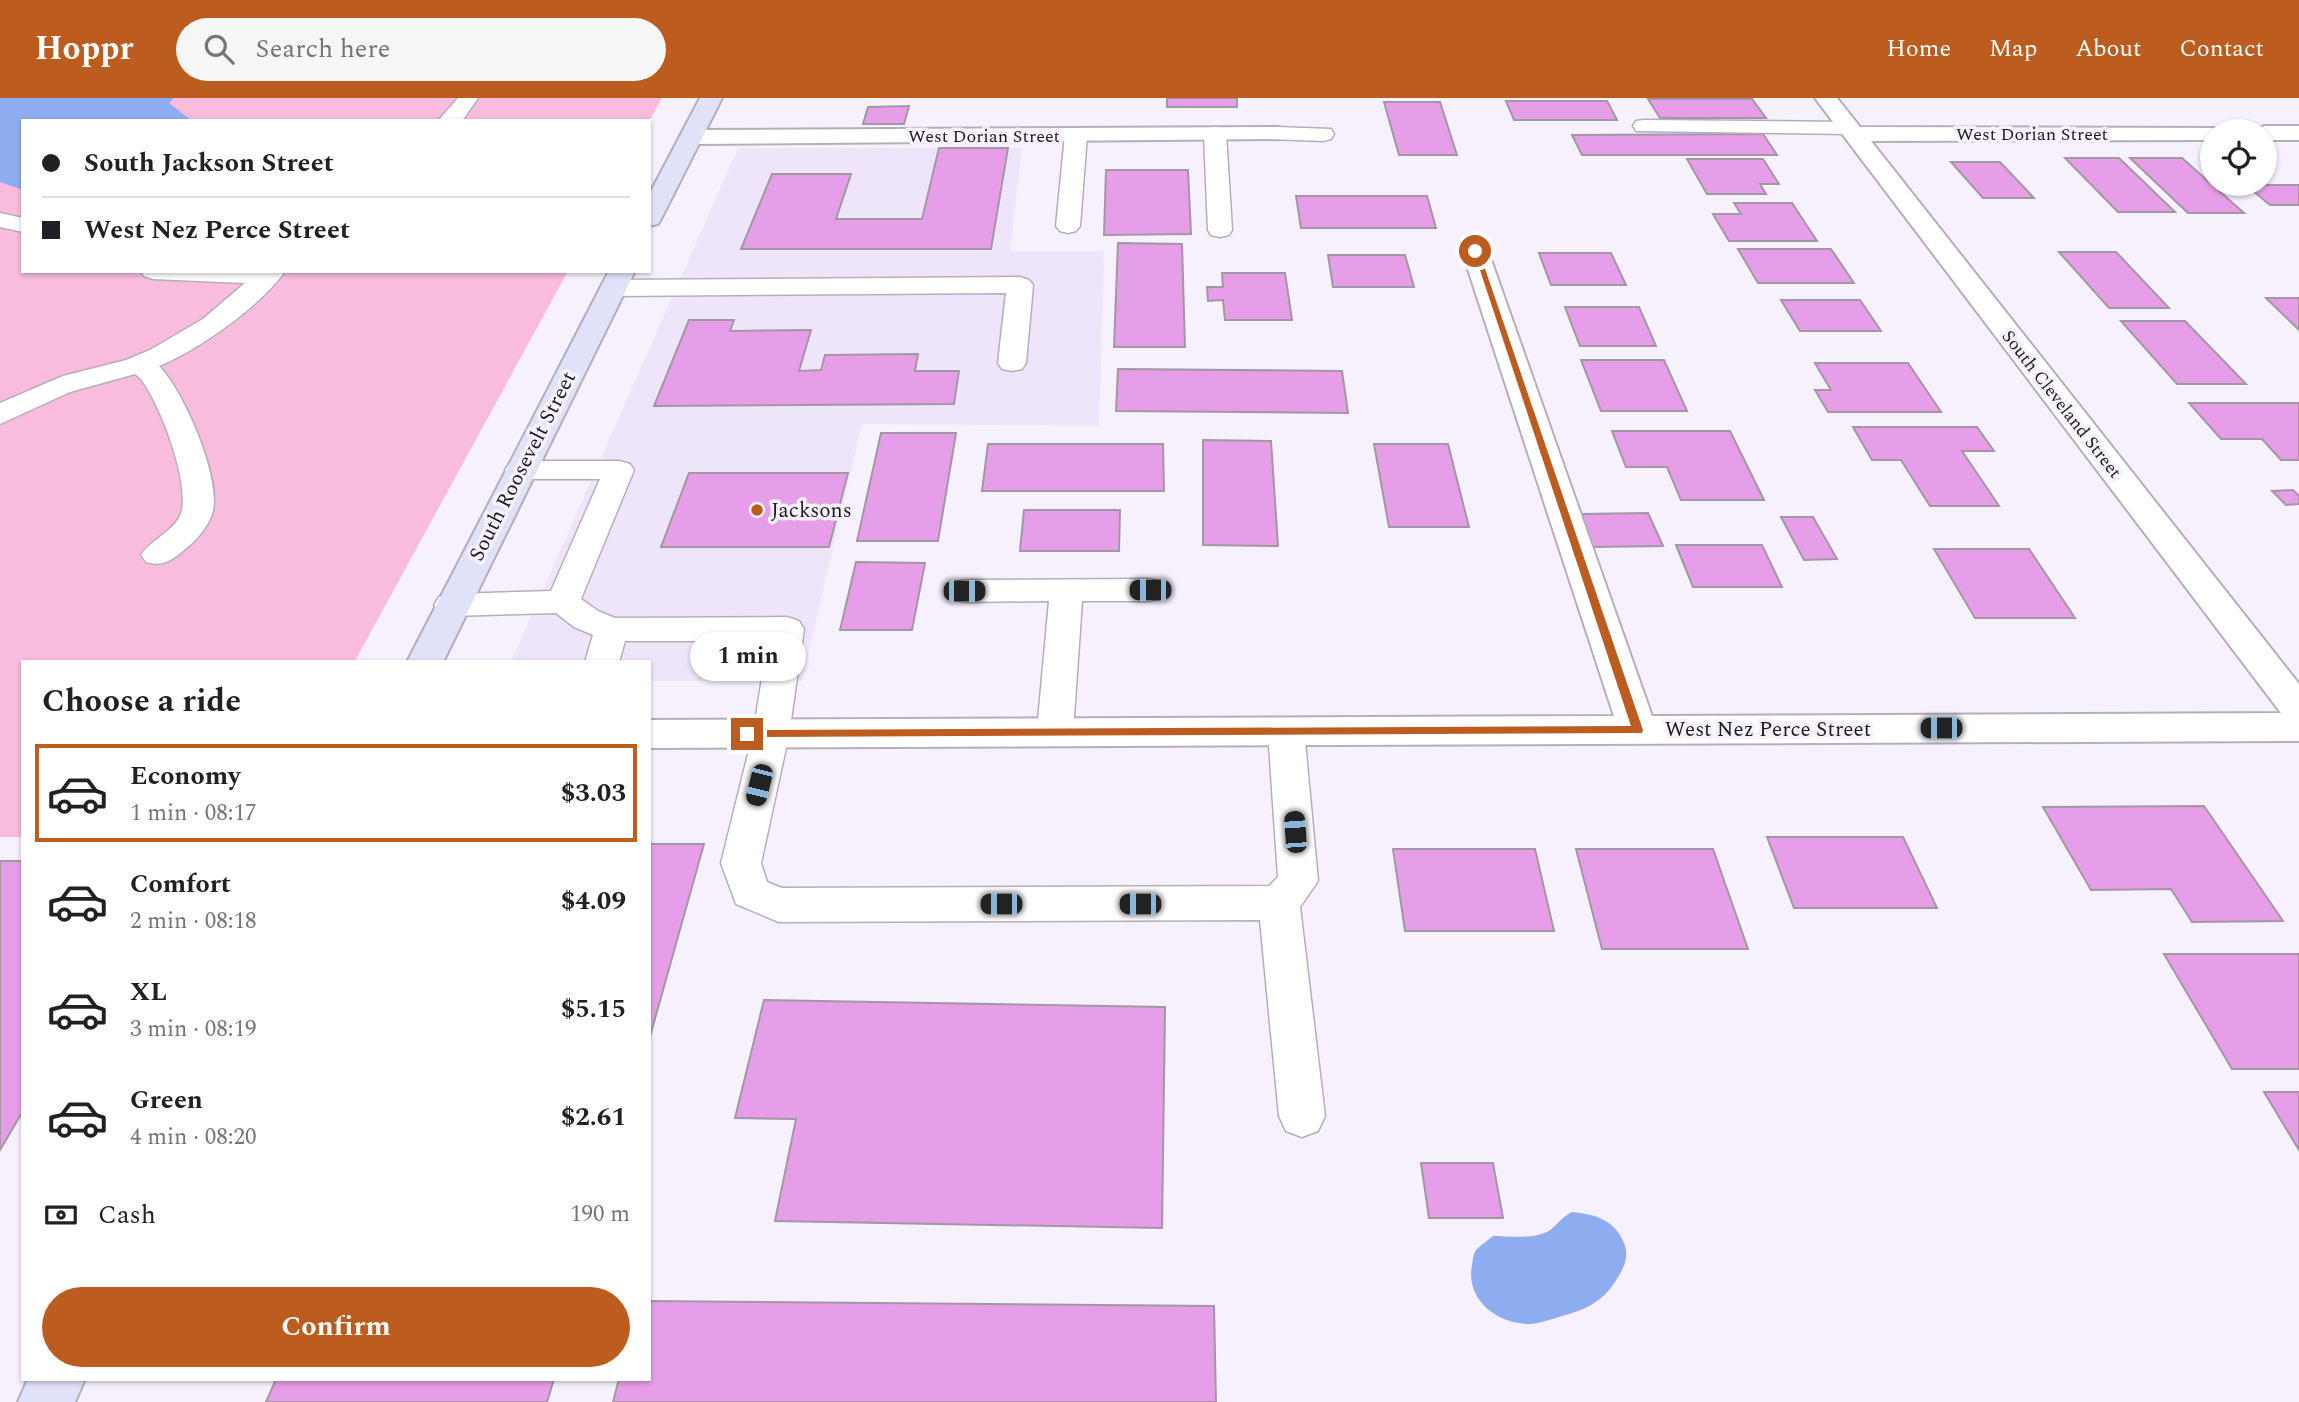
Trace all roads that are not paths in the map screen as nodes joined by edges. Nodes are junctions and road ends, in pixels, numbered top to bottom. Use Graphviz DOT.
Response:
graph roads {
  1 [pos="468,98"];
  2 [pos="711,98"];
  3 [pos="1826,98"];
  4 [pos="451,119"];
  5 [pos="1644,126"];
  6 [pos="1849,131"];
  7 [pos="2200,133"];
  8 [pos="2277,133"];
  9 [pos="2299,133"];
  10 [pos="1215,134"];
  11 [pos="1277,134"];
  12 [pos="1323,134"];
  13 [pos="1076,135"];
  14 [pos="692,137"];
  15 [pos="651,215"];
  16 [pos="0,220"];
  17 [pos="21,225"];
  18 [pos="1068,226"];
  19 [pos="1220,230"];
  20 [pos="1475,251"];
  21 [pos="231,273"];
  22 [pos="270,274"];
  23 [pos="617,279"];
  24 [pos="1012,363"];
  25 [pos="139,364"];
  26 [pos="0,415"];
  27 [pos="520,470"];
  28 [pos="158,555"];
  29 [pos="1066,590"];
  30 [pos="1150,590"];
  31 [pos="964,591"];
  32 [pos="563,602"];
  33 [pos="452,605"];
  34 [pos="606,646"];
  35 [pos="426,660"];
  36 [pos="2299,710"];
  37 [pos="2299,727"];
  38 [pos="1638,730"];
  39 [pos="1055,732"];
  40 [pos="1286,732"];
  41 [pos="651,734"];
  42 [pos="771,734"];
  43 [pos="1279,903"];
  44 [pos="1302,1116"];
  45 [pos="57,1381"];
  46 [pos="46,1402"];
  1 -- 4 [label="lane"];
  2 -- 14 [label="street"];
  3 -- 6 [label="street, South Cleveland Street"];
  5 -- 6 [label="lane"];
  6 -- 7 [label="street, West Dorian Street"];
  6 -- 36 [label="street, South Cleveland Street"];
  8 -- 9 [label="street"];
  10 -- 11 [label="street, West Dorian Street"];
  10 -- 13 [label="street, West Dorian Street"];
  10 -- 19 [label="lane"];
  11 -- 12 [label="lane"];
  13 -- 14 [label="street, West Dorian Street"];
  13 -- 18 [label="lane"];
  14 -- 15 [label="street"];
  16 -- 17 [label="lane"];
  20 -- 38 [label="street"];
  21 -- 22 [label="lane"];
  22 -- 25 [label="lane"];
  23 -- 24 [label="lane"];
  23 -- 27 [label="street, South Roosevelt Street"];
  25 -- 26 [label="lane"];
  25 -- 28 [label="lane"];
  27 -- 32 [label="lane"];
  27 -- 33 [label="street, South Roosevelt Street"];
  29 -- 30 [label="lane"];
  29 -- 31 [label="lane"];
  29 -- 39 [label="lane"];
  32 -- 33 [label="lane"];
  32 -- 34 [label="lane"];
  33 -- 35 [label="street, South Roosevelt Street"];
  34 -- 42 [label="lane"];
  37 -- 38 [label="street, West Nez Perce Street"];
  38 -- 40 [label="street, West Nez Perce Street"];
  39 -- 40 [label="street, West Nez Perce Street"];
  39 -- 42 [label="street, West Nez Perce Street"];
  40 -- 43 [label="lane"];
  41 -- 42 [label="street, West Nez Perce Street"];
  42 -- 43 [label="lane"];
  43 -- 44 [label="lane"];
  45 -- 46 [label="street"];
}
